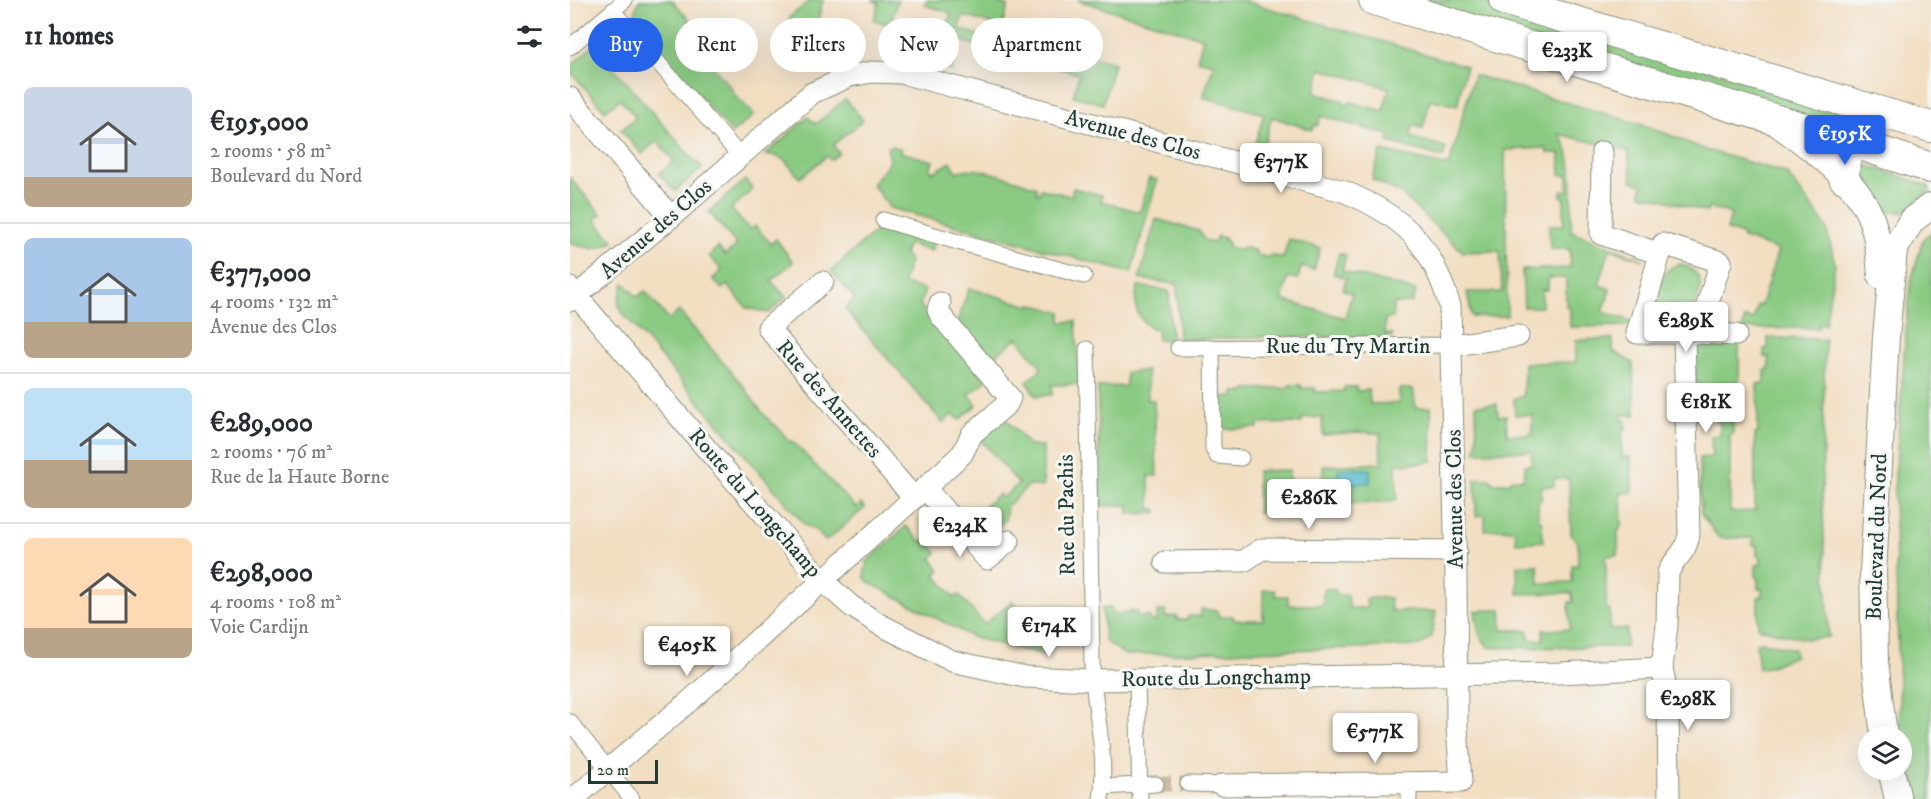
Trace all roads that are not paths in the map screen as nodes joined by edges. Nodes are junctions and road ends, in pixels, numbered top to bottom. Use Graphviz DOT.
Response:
graph roads {
  1 [pos="1374,0"];
  2 [pos="1504,0"];
  3 [pos="619,5"];
  4 [pos="570,47"];
  5 [pos="570,98"];
  6 [pos="1773,120"];
  7 [pos="1929,127"];
  8 [pos="1851,142"];
  9 [pos="1602,152"];
  10 [pos="740,156"];
  11 [pos="1931,168"];
  12 [pos="1844,178"];
  13 [pos="1931,206"];
  14 [pos="671,217"];
  15 [pos="883,220"];
  16 [pos="1660,254"];
  17 [pos="1084,276"];
  18 [pos="823,282"];
  19 [pos="572,295"];
  20 [pos="940,303"];
  21 [pos="1691,333"];
  22 [pos="1736,335"];
  23 [pos="1518,336"];
  24 [pos="1886,337"];
  25 [pos="1453,345"];
  26 [pos="1212,347"];
  27 [pos="1178,348"];
  28 [pos="1087,349"];
  29 [pos="1241,458"];
  30 [pos="919,493"];
  31 [pos="1009,541"];
  32 [pos="1456,551"];
  33 [pos="1165,562"];
  34 [pos="822,580"];
  35 [pos="1662,668"];
  36 [pos="1456,675"];
  37 [pos="1137,679"];
  38 [pos="1092,680"];
  39 [pos="570,722"];
  40 [pos="1883,726"];
  41 [pos="608,770"];
  42 [pos="1893,780"];
  43 [pos="1156,784"];
  44 [pos="1188,784"];
  45 [pos="1222,784"];
  46 [pos="1409,791"];
  47 [pos="1140,792"];
  48 [pos="1102,793"];
  49 [pos="573,799"];
  50 [pos="632,799"];
  51 [pos="1669,799"];
  52 [pos="1898,799"];
  1 -- 6 [label="main road"];
  2 -- 7 [label="main road"];
  3 -- 4 [label="street"];
  3 -- 10 [label="street"];
  5 -- 14 [label="street"];
  6 -- 8 [label="main road"];
  6 -- 12 [label="street, Boulevard du Nord"];
  7 -- 8 [label="main road"];
  8 -- 11 [label="main road"];
  8 -- 12 [label="main road"];
  9 -- 16 [label="street"];
  10 -- 14 [label="street, Avenue des Clos"];
  10 -- 25 [label="street, Avenue des Clos"];
  12 -- 24 [label="street, Boulevard du Nord"];
  13 -- 24 [label="street, Boulevard du Nord"];
  14 -- 19 [label="street, Avenue des Clos"];
  15 -- 17 [label="street"];
  16 -- 21 [label="street"];
  16 -- 21 [label="street"];
  18 -- 30 [label="street, Rue des Annettes"];
  19 -- 34 [label="street, Route du Longchamp"];
  20 -- 30 [label="street"];
  21 -- 22 [label="street"];
  21 -- 35 [label="street"];
  23 -- 25 [label="street, Rue du Try Martin"];
  24 -- 40 [label="street, Boulevard du Nord"];
  25 -- 26 [label="street, Rue du Try Martin"];
  25 -- 32 [label="street, Avenue des Clos"];
  26 -- 27 [label="street, Rue du Try Martin"];
  26 -- 29 [label="street"];
  28 -- 38 [label="street, Rue du Pachis"];
  30 -- 31 [label="street, Rue des Annettes"];
  30 -- 34 [label="street"];
  32 -- 33 [label="street"];
  32 -- 36 [label="street, Avenue des Clos"];
  34 -- 38 [label="street, Route du Longchamp"];
  34 -- 41 [label="street"];
  35 -- 36 [label="street, Route du Longchamp"];
  35 -- 51 [label="street"];
  36 -- 37 [label="street, Route du Longchamp"];
  36 -- 46 [label="street, Avenue des Clos"];
  37 -- 38 [label="street, Route du Longchamp"];
  37 -- 47 [label="street"];
  38 -- 48 [label="street, Rue du Pachis"];
  39 -- 41 [label="street"];
  41 -- 49 [label="street"];
  41 -- 50 [label="street"];
  42 -- 52 [label="street"];
  43 -- 47 [label="street"];
  44 -- 45 [label="street"];
  45 -- 46 [label="street"];
  47 -- 48 [label="street"];
}
